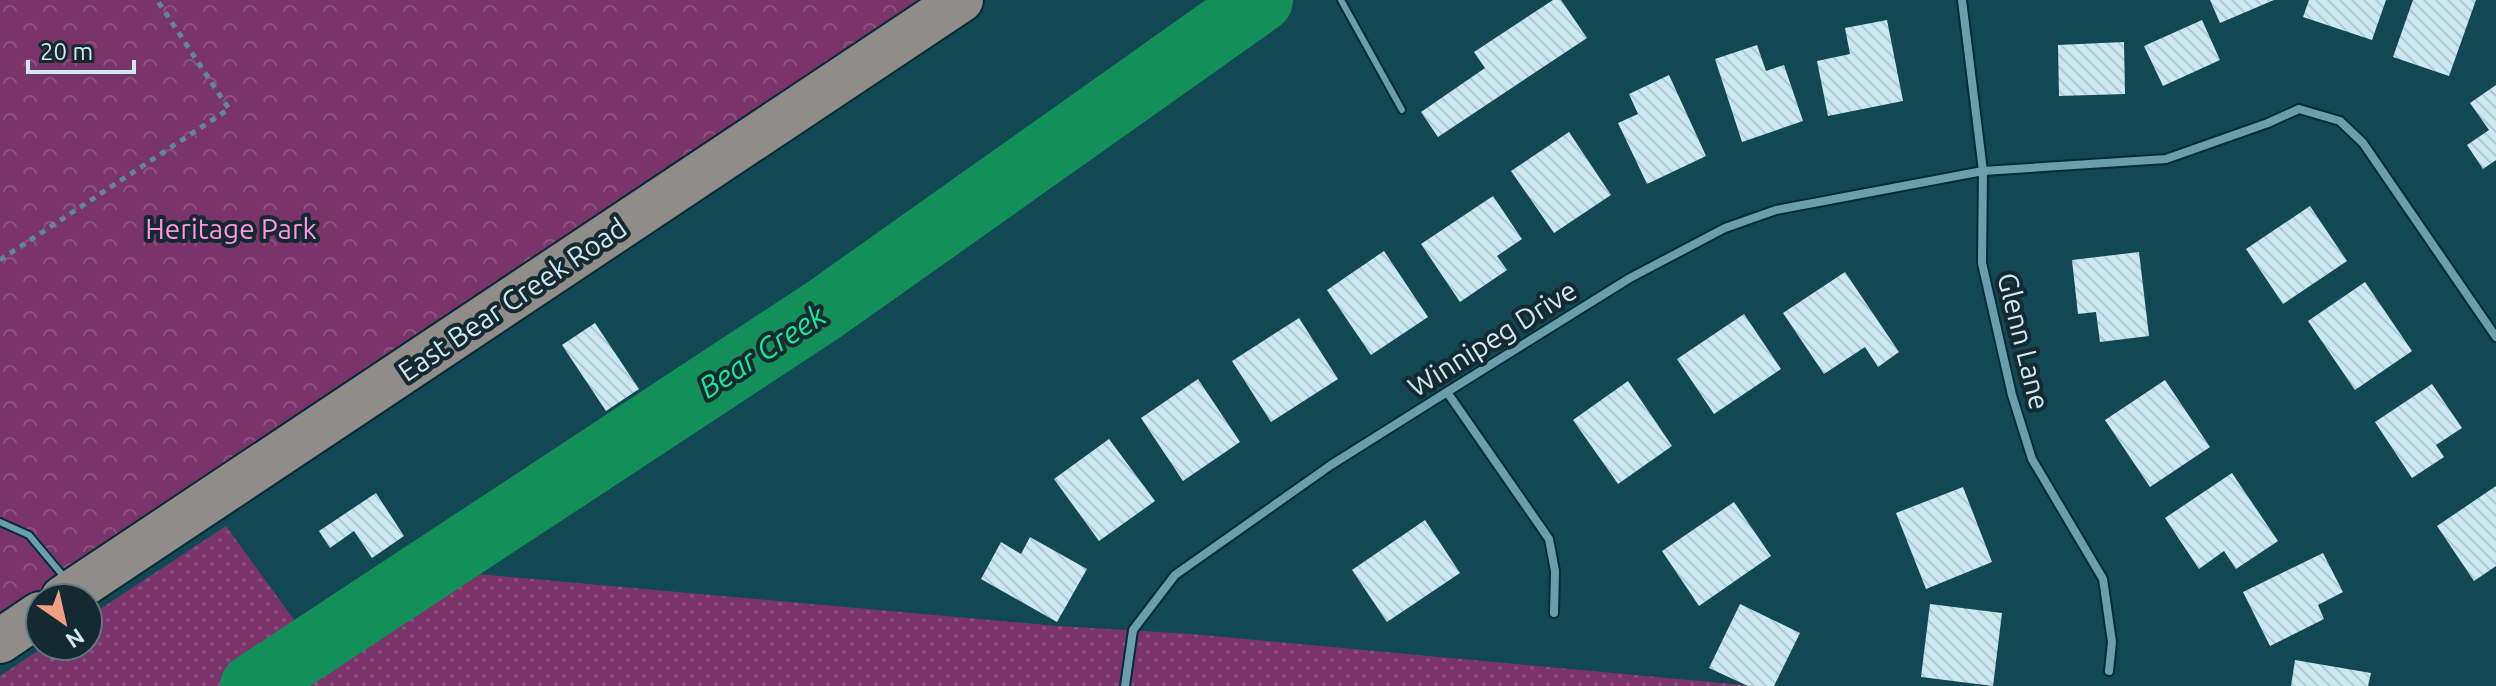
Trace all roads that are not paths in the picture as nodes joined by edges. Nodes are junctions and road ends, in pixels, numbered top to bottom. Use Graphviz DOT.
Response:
graph roads {
  1 [pos="961,0"];
  2 [pos="1341,0"];
  3 [pos="1962,0"];
  4 [pos="1402,110"];
  5 [pos="1983,171"];
  6 [pos="2496,337"];
  7 [pos="1447,392"];
  8 [pos="0,522"];
  9 [pos="50,582"];
  10 [pos="88,582"];
  11 [pos="1554,613"];
  12 [pos="24,625"];
  13 [pos="0,641"];
  14 [pos="2109,671"];
  15 [pos="1125,686"];
  1 -- 10 [label="main road, East Bear Creek Road"];
  2 -- 4 [label="lane"];
  3 -- 5 [label="street, Glenn Lane"];
  5 -- 6 [label="street, Winnipeg Drive"];
  5 -- 7 [label="street, Winnipeg Drive"];
  5 -- 14 [label="street, Glenn Lane"];
  7 -- 11 [label="street"];
  7 -- 15 [label="street, Winnipeg Drive"];
  8 -- 9 [label="lane"];
  12 -- 13 [label="main road, East Bear Creek Road"];
}
